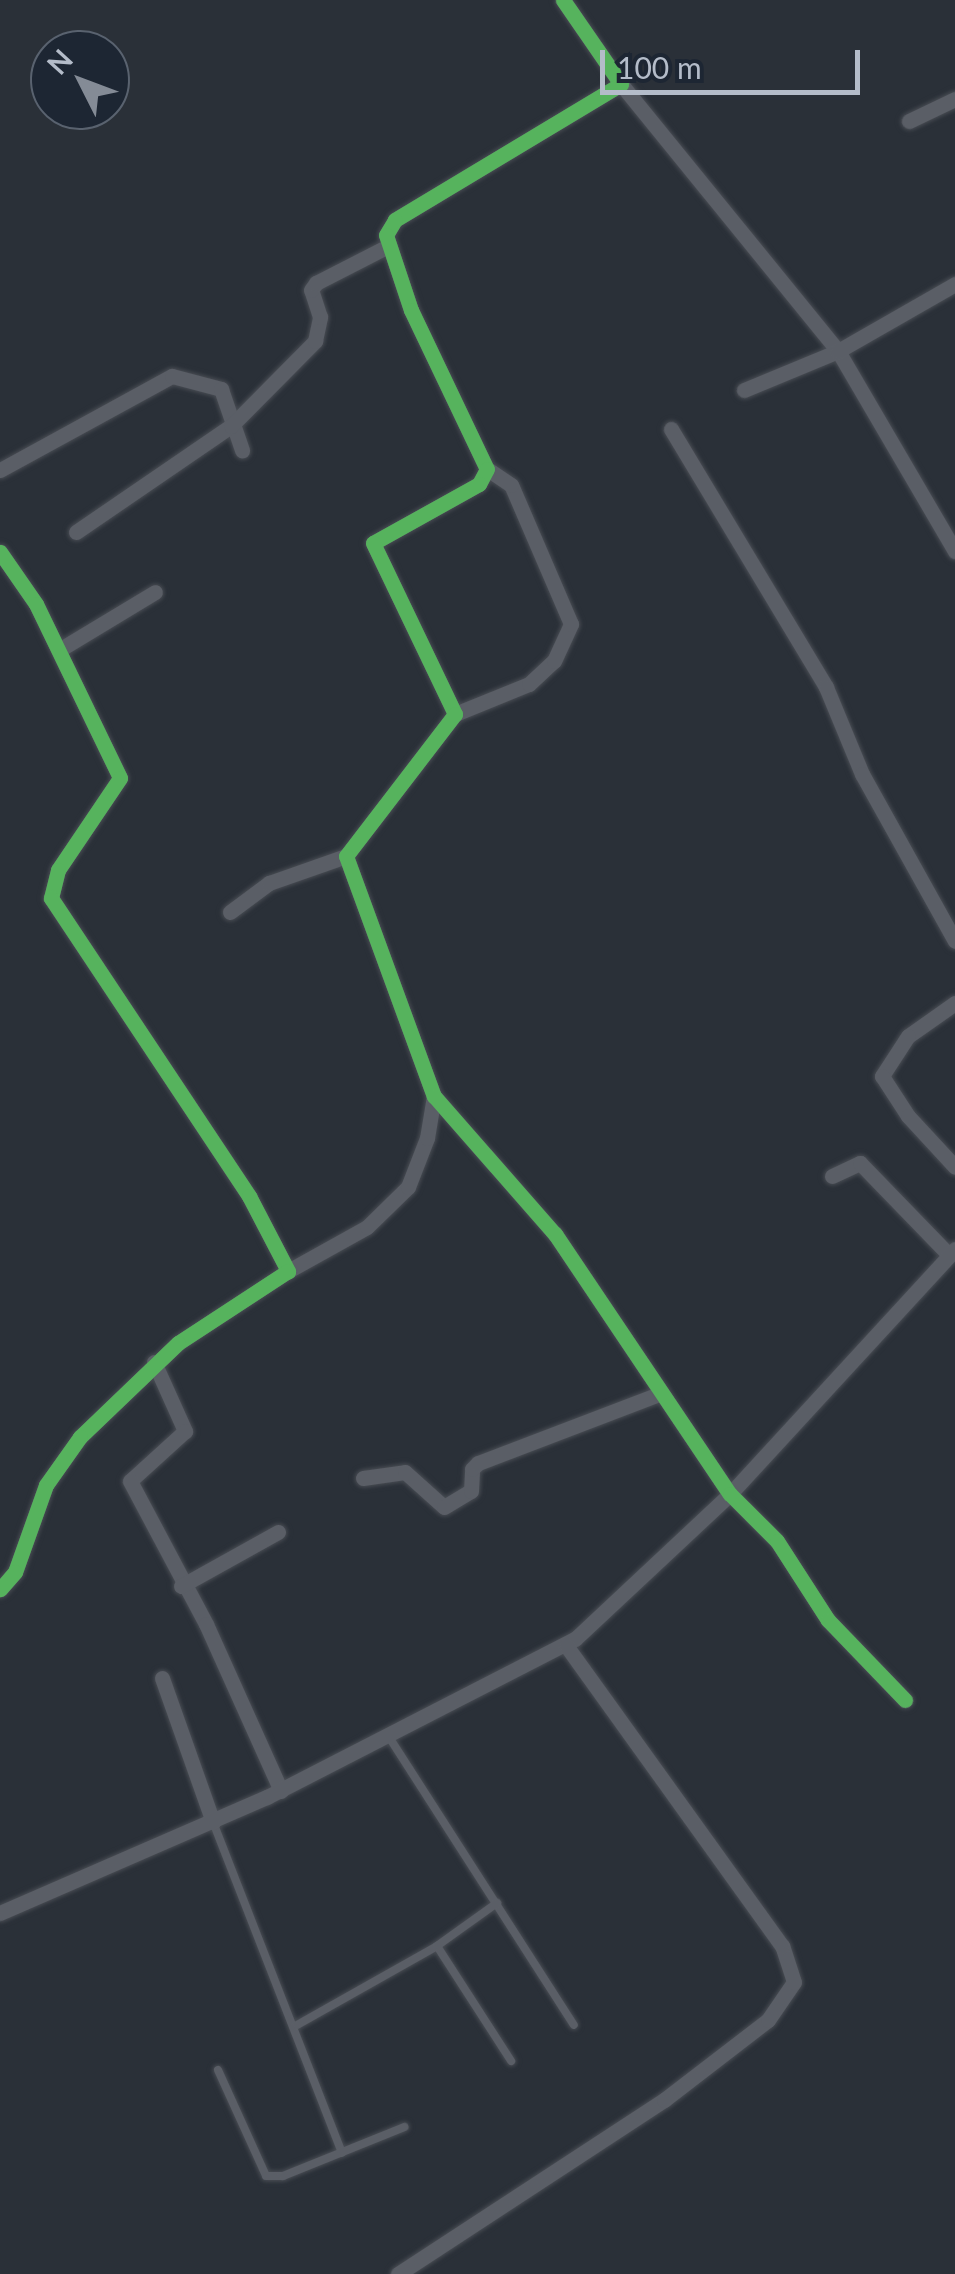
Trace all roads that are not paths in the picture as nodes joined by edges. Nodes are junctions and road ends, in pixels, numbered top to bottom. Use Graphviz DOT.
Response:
graph roads {
  1 [pos="563,0"];
  2 [pos="622,84"];
  3 [pos="955,99"];
  4 [pos="908,121"];
  5 [pos="388,246"];
  6 [pos="955,284"];
  7 [pos="838,351"];
  8 [pos="744,390"];
  9 [pos="231,426"];
  10 [pos="671,430"];
  11 [pos="242,450"];
  12 [pos="487,469"];
  13 [pos="0,470"];
  14 [pos="76,532"];
  15 [pos="955,550"];
  16 [pos="0,552"];
  17 [pos="155,592"];
  18 [pos="59,650"];
  19 [pos="455,714"];
  20 [pos="346,856"];
  21 [pos="230,912"];
  22 [pos="955,941"];
  23 [pos="955,1003"];
  24 [pos="434,1096"];
  25 [pos="955,1167"];
  26 [pos="832,1176"];
  27 [pos="952,1252"];
  28 [pos="288,1271"];
  29 [pos="154,1362"];
  30 [pos="661,1393"];
  31 [pos="363,1478"];
  32 [pos="730,1494"];
  33 [pos="278,1532"];
  34 [pos="181,1586"];
  35 [pos="0,1590"];
  36 [pos="566,1645"];
  37 [pos="162,1678"];
  38 [pos="905,1700"];
  39 [pos="389,1737"];
  40 [pos="281,1791"];
  41 [pos="214,1822"];
  42 [pos="497,1903"];
  43 [pos="0,1914"];
  44 [pos="437,1946"];
  45 [pos="296,2025"];
  46 [pos="574,2025"];
  47 [pos="511,2061"];
  48 [pos="218,2070"];
  49 [pos="404,2127"];
  50 [pos="342,2153"];
  51 [pos="398,2274"];
  1 -- 2 [label="street"];
  2 -- 5 [label="street"];
  2 -- 7 [label="street"];
  3 -- 4 [label="street"];
  5 -- 9 [label="street"];
  5 -- 12 [label="street"];
  6 -- 7 [label="street"];
  7 -- 8 [label="street"];
  7 -- 15 [label="street"];
  9 -- 11 [label="street"];
  9 -- 13 [label="street"];
  9 -- 14 [label="street"];
  10 -- 22 [label="street"];
  12 -- 19 [label="street"];
  12 -- 19 [label="street"];
  16 -- 18 [label="street"];
  17 -- 18 [label="street"];
  18 -- 28 [label="street"];
  19 -- 20 [label="street"];
  20 -- 21 [label="street"];
  20 -- 24 [label="street"];
  23 -- 25 [label="street"];
  24 -- 28 [label="street"];
  24 -- 30 [label="street"];
  26 -- 27 [label="street"];
  27 -- 32 [label="street"];
  28 -- 29 [label="street"];
  29 -- 34 [label="street"];
  29 -- 35 [label="street"];
  30 -- 31 [label="street"];
  30 -- 32 [label="street"];
  32 -- 36 [label="street"];
  32 -- 38 [label="street"];
  33 -- 34 [label="street"];
  34 -- 40 [label="street"];
  36 -- 39 [label="street"];
  36 -- 51 [label="street"];
  37 -- 41 [label="street"];
  39 -- 40 [label="street"];
  39 -- 42 [label="lane"];
  40 -- 41 [label="street"];
  41 -- 43 [label="street"];
  41 -- 45 [label="lane"];
  42 -- 44 [label="lane"];
  42 -- 46 [label="lane"];
  44 -- 45 [label="lane"];
  44 -- 47 [label="lane"];
  45 -- 50 [label="lane"];
  48 -- 50 [label="lane"];
  49 -- 50 [label="lane"];
}
